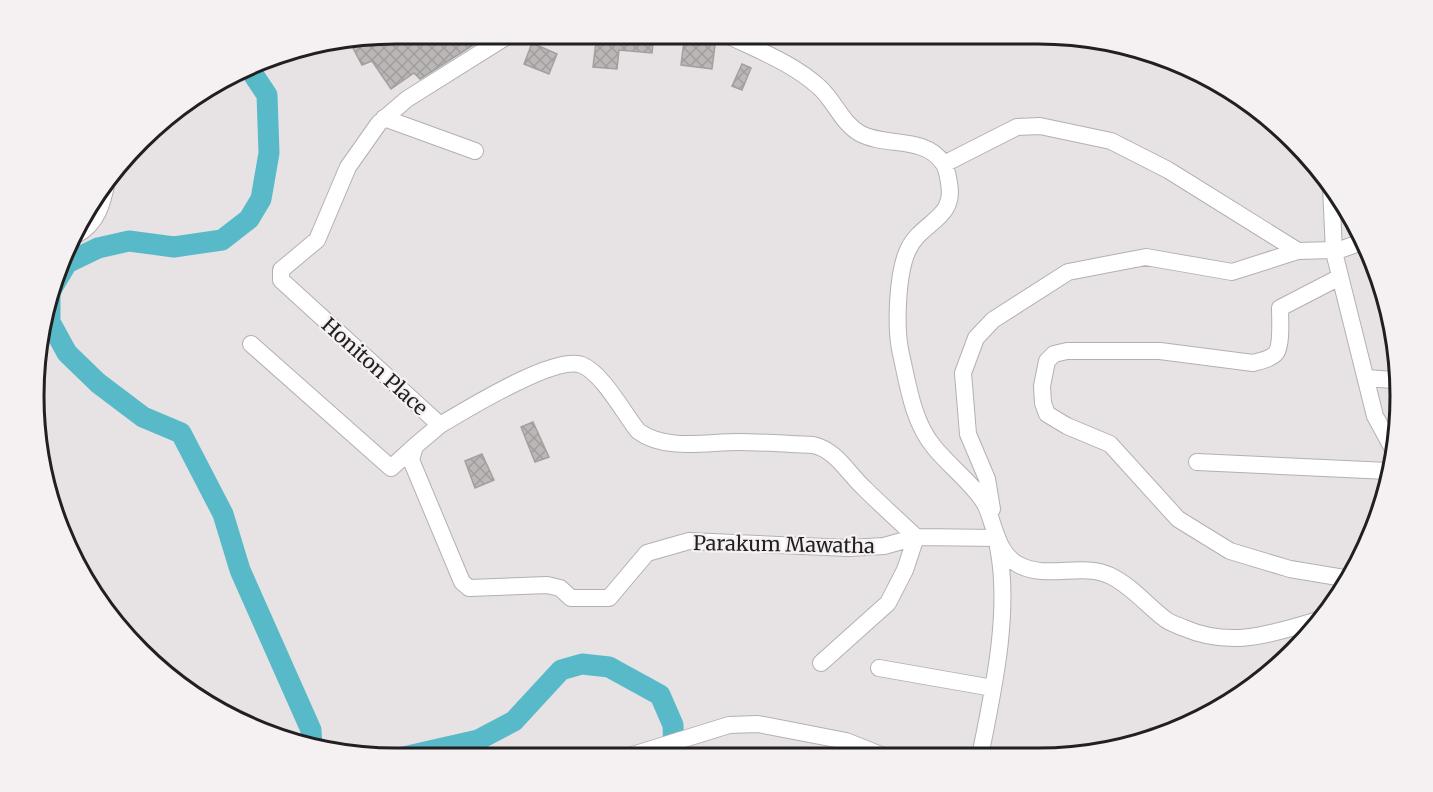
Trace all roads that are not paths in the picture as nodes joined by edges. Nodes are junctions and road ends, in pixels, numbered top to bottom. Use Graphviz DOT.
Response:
graph roads {
  1 [pos="494,44"];
  2 [pos="744,44"];
  3 [pos="384,118"];
  4 [pos="475,151"];
  5 [pos="944,164"];
  6 [pos="102,202"];
  7 [pos="1331,202"];
  8 [pos="85,230"];
  9 [pos="1355,244"];
  10 [pos="1298,251"];
  11 [pos="1333,251"];
  12 [pos="1340,277"];
  13 [pos="251,344"];
  14 [pos="1366,378"];
  15 [pos="1389,380"];
  16 [pos="440,425"];
  17 [pos="1387,437"];
  18 [pos="415,446"];
  19 [pos="1197,462"];
  20 [pos="1381,471"];
  21 [pos="916,537"];
  22 [pos="997,538"];
  23 [pos="1339,577"];
  24 [pos="1306,623"];
  25 [pos="821,663"];
  26 [pos="879,668"];
  27 [pos="993,688"];
  28 [pos="657,748"];
  29 [pos="863,748"];
  30 [pos="982,748"];
  1 -- 3 [label="street, Honiton Place"];
  2 -- 5 [label="street"];
  3 -- 4 [label="street"];
  3 -- 16 [label="street, Honiton Place"];
  5 -- 10 [label="street"];
  5 -- 22 [label="street"];
  6 -- 8 [label="street"];
  7 -- 11 [label="street"];
  9 -- 11 [label="street"];
  10 -- 11 [label="street"];
  10 -- 22 [label="street"];
  11 -- 12 [label="street"];
  12 -- 14 [label="street"];
  12 -- 23 [label="street"];
  13 -- 18 [label="street"];
  14 -- 15 [label="street"];
  14 -- 17 [label="street"];
  16 -- 18 [label="street"];
  16 -- 21 [label="street, Honiton Place"];
  18 -- 21 [label="street, Parakum Mawatha"];
  19 -- 20 [label="street"];
  21 -- 22 [label="street"];
  21 -- 25 [label="street"];
  22 -- 24 [label="street"];
  22 -- 27 [label="street"];
  26 -- 27 [label="street"];
  27 -- 30 [label="street"];
  28 -- 29 [label="street"];
}
